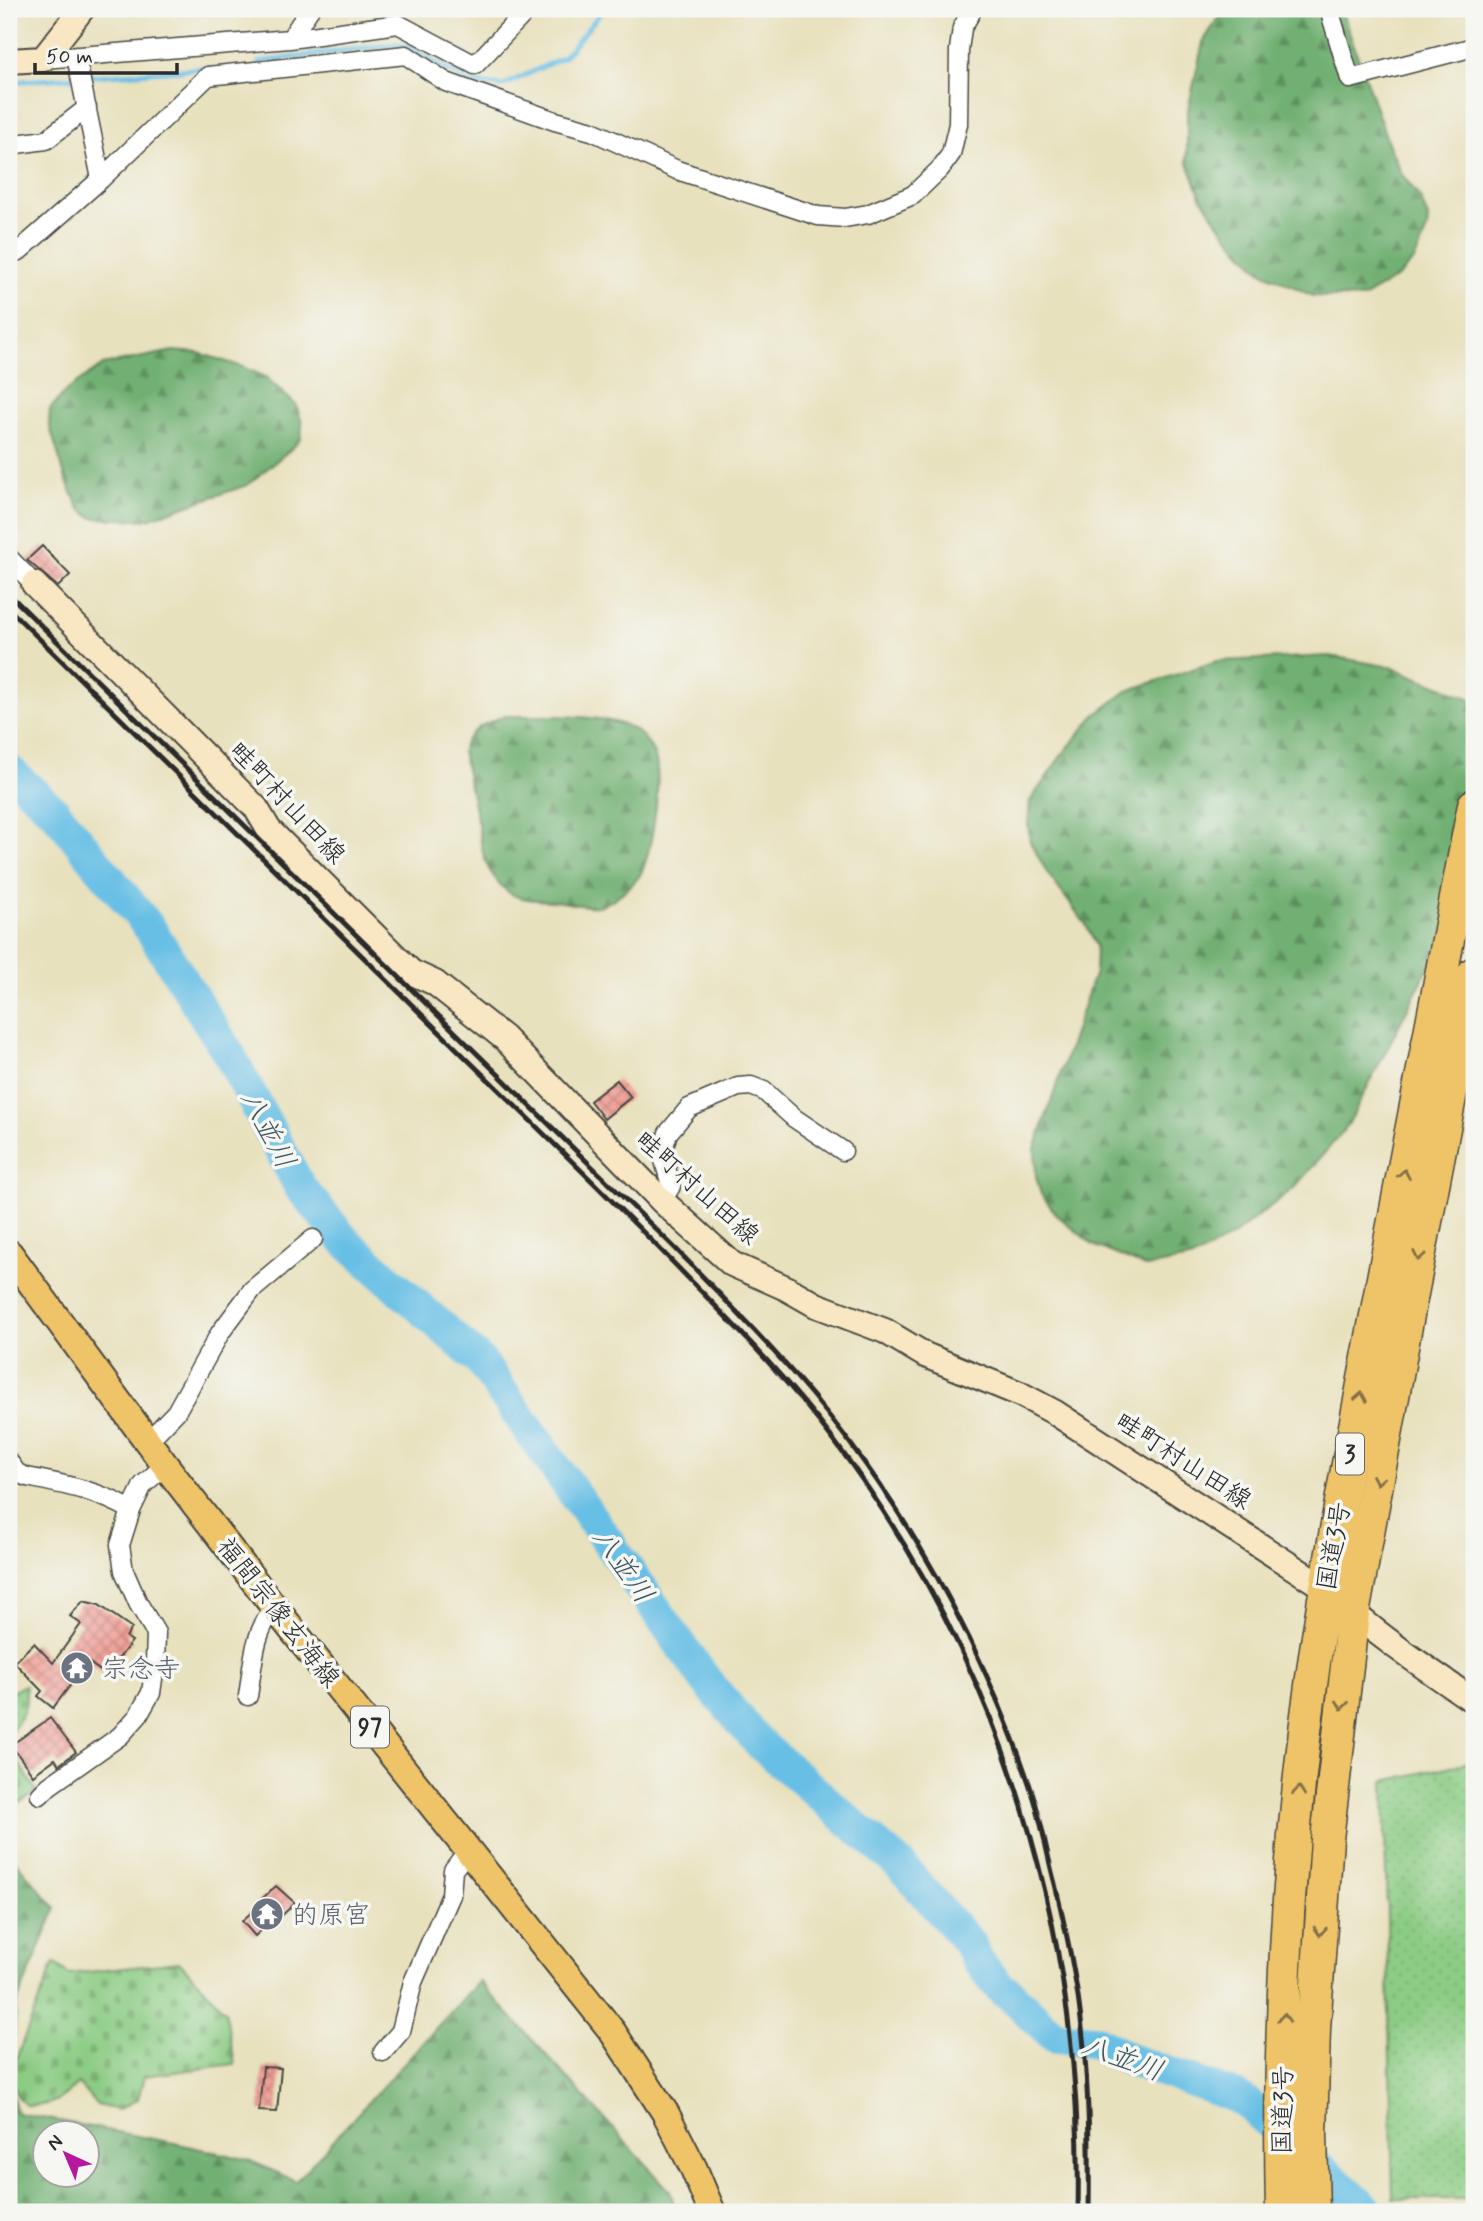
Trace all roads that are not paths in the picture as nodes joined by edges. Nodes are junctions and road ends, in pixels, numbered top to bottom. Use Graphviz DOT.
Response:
graph roads {
  1 [pos="82,9"];
  2 [pos="310,9"];
  3 [pos="528,9"];
  4 [pos="973,9"];
  5 [pos="1329,9"];
  6 [pos="290,39"];
  7 [pos="1474,47"];
  8 [pos="76,56"];
  9 [pos="43,59"];
  10 [pos="9,61"];
  11 [pos="467,61"];
  12 [pos="458,85"];
  13 [pos="87,108"];
  14 [pos="9,145"];
  15 [pos="101,178"];
  16 [pos="9,254"];
  17 [pos="9,558"];
  18 [pos="34,584"];
  19 [pos="1474,805"];
  20 [pos="1474,973"];
  21 [pos="843,1151"];
  22 [pos="662,1201"];
  23 [pos="313,1239"];
  24 [pos="9,1253"];
  25 [pos="148,1441"];
  26 [pos="9,1462"];
  27 [pos="164,1465"];
  28 [pos="131,1510"];
  29 [pos="1325,1588"];
  30 [pos="275,1608"];
  31 [pos="1353,1614"];
  32 [pos="248,1696"];
  33 [pos="1474,1701"];
  34 [pos="40,1795"];
  35 [pos="468,1850"];
  36 [pos="383,2052"];
  37 [pos="712,2212"];
  38 [pos="1282,2212"];
  39 [pos="1313,2212"];
  1 -- 9 [label="main road"];
  2 -- 6 [label="street"];
  3 -- 11 [label="street"];
  4 -- 12 [label="street"];
  5 -- 7 [label="street"];
  6 -- 8 [label="street"];
  6 -- 11 [label="street"];
  8 -- 9 [label="street"];
  8 -- 13 [label="street"];
  9 -- 10 [label="main road"];
  11 -- 12 [label="street"];
  12 -- 15 [label="street"];
  13 -- 14 [label="street"];
  13 -- 15 [label="street"];
  15 -- 16 [label="street"];
  17 -- 18 [label="street"];
  18 -- 22 [label="main road, 畦町村山田線"];
  29 -- 19 [label="highway, 国道3号 / 3, one-way"];
  20 -- 31 [label="highway, 国道3号 / 3, one-way"];
  21 -- 22 [label="street"];
  22 -- 29 [label="main road, 畦町村山田線"];
  23 -- 25 [label="street"];
  24 -- 25 [label="main road, 福間宗像玄海線 / 97"];
  25 -- 27 [label="main road, 福間宗像玄海線 / 97"];
  26 -- 28 [label="street"];
  27 -- 28 [label="street"];
  27 -- 30 [label="main road, 福間宗像玄海線 / 97"];
  28 -- 34 [label="street"];
  29 -- 31 [label="main road, 畦町村山田線"];
  38 -- 29 [label="highway, 国道3号 / 3, one-way"];
  30 -- 32 [label="street"];
  30 -- 35 [label="main road, 福間宗像玄海線 / 97"];
  31 -- 33 [label="main road, 畦町村山田線"];
  31 -- 39 [label="highway, 国道3号 / 3, one-way"];
  35 -- 36 [label="street"];
  35 -- 37 [label="main road, 福間宗像玄海線 / 97"];
}
